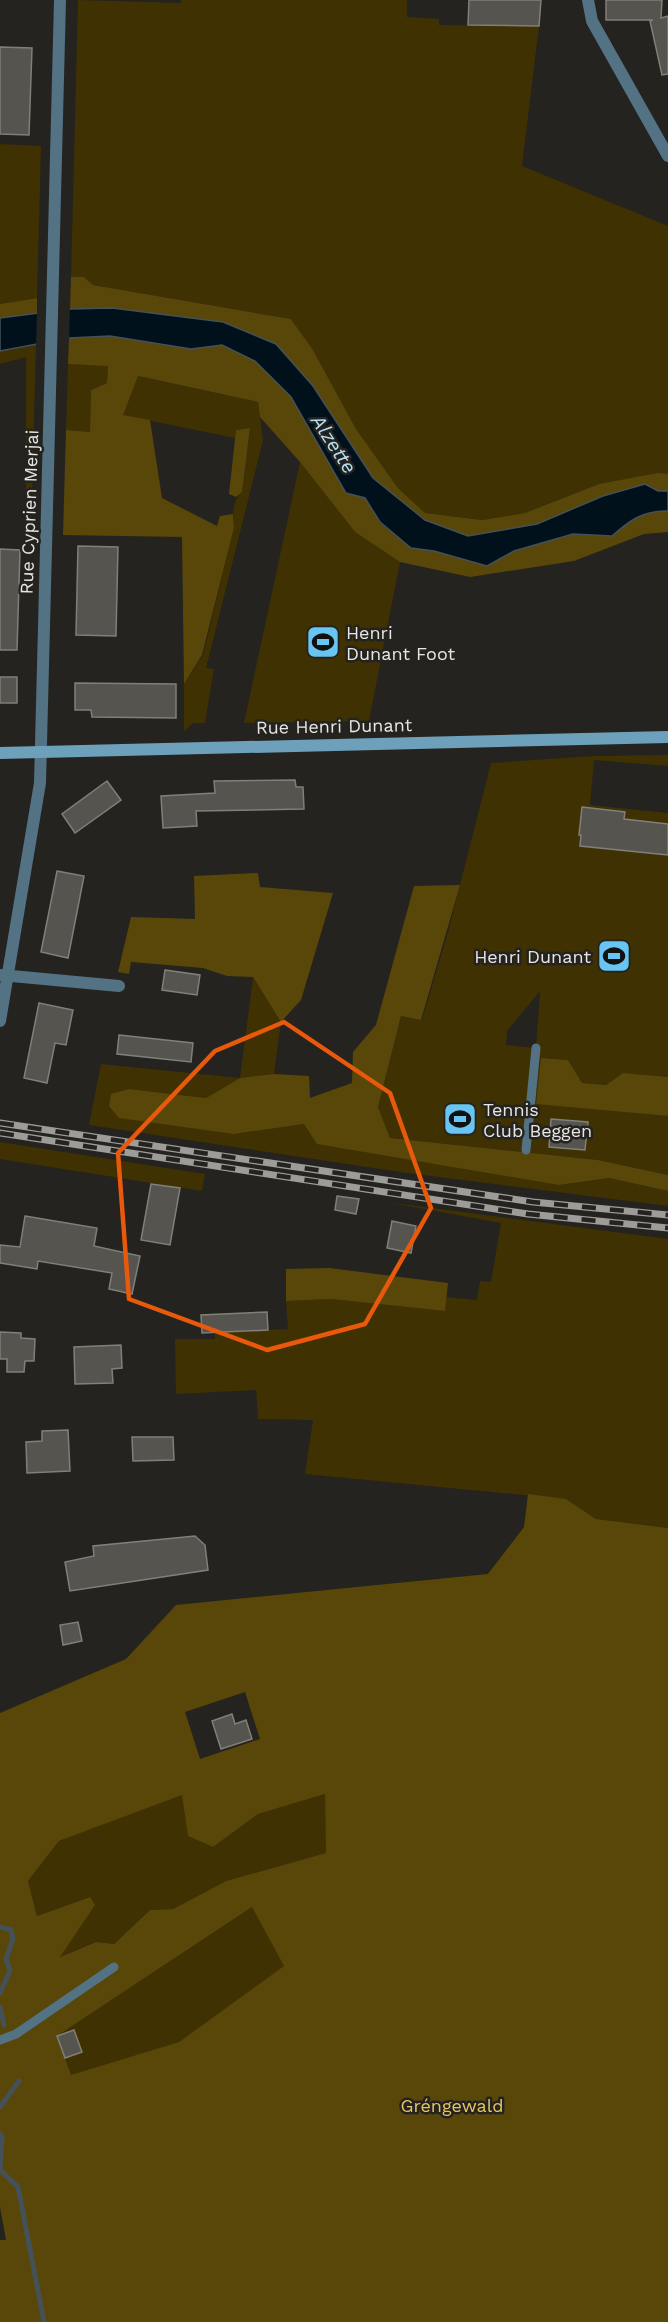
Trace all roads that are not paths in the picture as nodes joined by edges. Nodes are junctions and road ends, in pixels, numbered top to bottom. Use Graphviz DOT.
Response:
graph roads {
  1 [pos="60,0"];
  2 [pos="588,0"];
  3 [pos="668,156"];
  4 [pos="668,737"];
  5 [pos="41,751"];
  6 [pos="0,753"];
  7 [pos="4,976"];
  8 [pos="119,986"];
  9 [pos="0,1021"];
  10 [pos="536,1048"];
  11 [pos="526,1150"];
  12 [pos="114,1967"];
  13 [pos="0,2040"];
  1 -- 5 [label="street, Rue Cyprien Merjai"];
  2 -- 3 [label="street"];
  4 -- 5 [label="main road, Rue Henri Dunant"];
  5 -- 6 [label="main road, Rue Henri Dunant"];
  5 -- 7 [label="street, Rue Cyprien Merjai"];
  7 -- 8 [label="street"];
  7 -- 9 [label="street, Rue Cyprien Merjai"];
  10 -- 11 [label="lane"];
  12 -- 13 [label="lane"];
}
